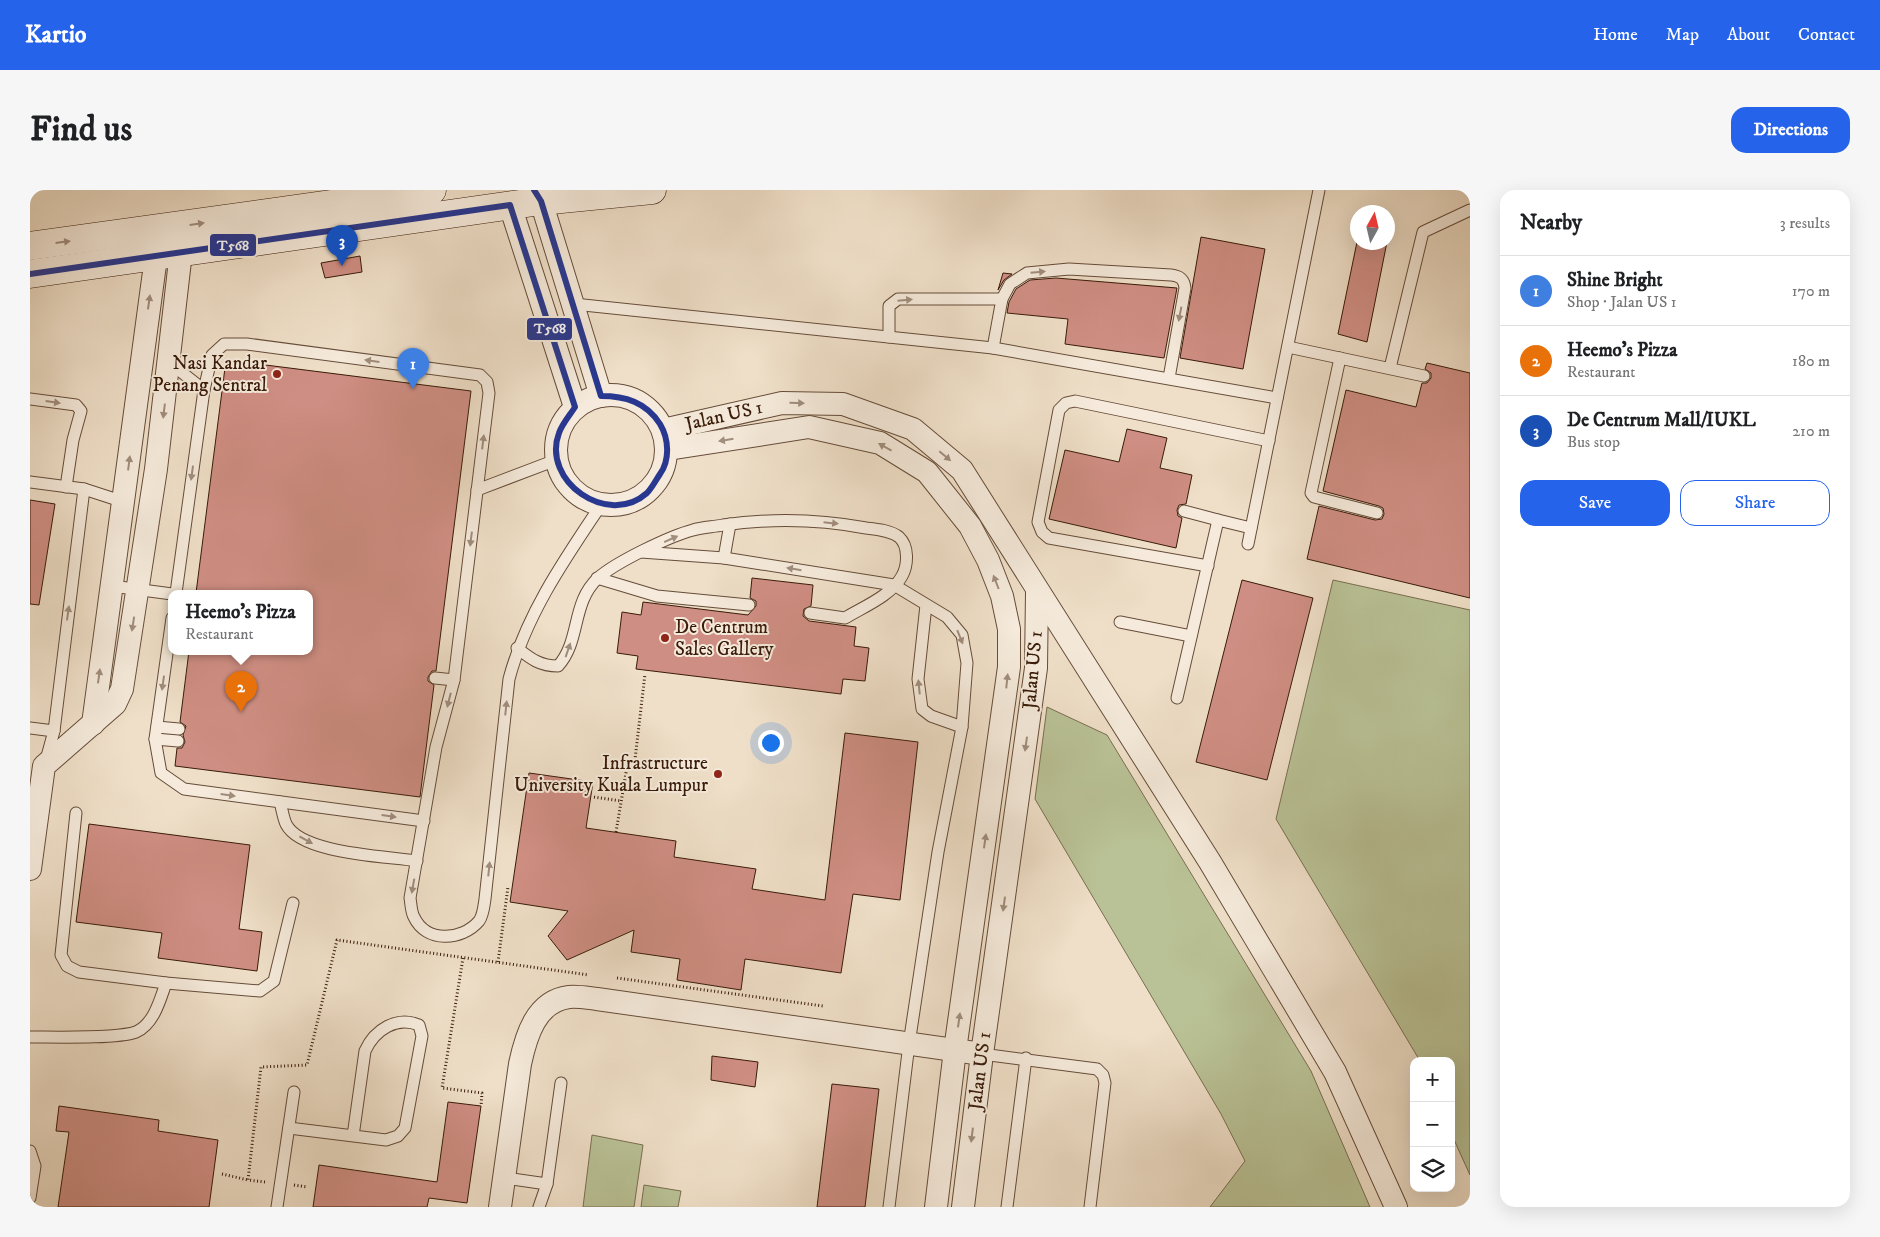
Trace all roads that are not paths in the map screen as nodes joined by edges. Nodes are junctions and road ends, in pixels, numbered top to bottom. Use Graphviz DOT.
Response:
graph roads {
  1 [pos="432,190"];
  2 [pos="652,190"];
  3 [pos="1319,190"];
  4 [pos="538,195"];
  5 [pos="510,205"];
  6 [pos="1470,210"];
  7 [pos="97,238"];
  8 [pos="30,246"];
  9 [pos="168,255"];
  10 [pos="30,274"];
  11 [pos="1002,299"];
  12 [pos="574,304"];
  13 [pos="889,337"];
  14 [pos="1288,347"];
  15 [pos="993,348"];
  16 [pos="1340,358"];
  17 [pos="170,363"];
  18 [pos="1390,368"];
  19 [pos="1424,376"];
  20 [pos="1168,378"];
  21 [pos="204,390"];
  22 [pos="601,396"];
  23 [pos="1277,398"];
  24 [pos="30,399"];
  25 [pos="575,408"];
  26 [pos="665,439"];
  27 [pos="1269,441"];
  28 [pos="556,460"];
  29 [pos="30,482"];
  30 [pos="66,487"];
  31 [pos="84,489"];
  32 [pos="477,490"];
  33 [pos="124,502"];
  34 [pos="601,505"];
  35 [pos="1184,511"];
  36 [pos="1378,512"];
  37 [pos="1218,520"];
  38 [pos="730,524"];
  39 [pos="1251,528"];
  40 [pos="1248,544"];
  41 [pos="641,552"];
  42 [pos="724,558"];
  43 [pos="1208,566"];
  44 [pos="598,578"];
  45 [pos="894,585"];
  46 [pos="112,586"];
  47 [pos="138,589"];
  48 [pos="175,590"];
  49 [pos="1037,590"];
  50 [pos="168,593"];
  51 [pos="749,605"];
  52 [pos="926,605"];
  53 [pos="810,613"];
  54 [pos="1120,622"];
  55 [pos="1191,636"];
  56 [pos="168,647"];
  57 [pos="517,648"];
  58 [pos="435,678"];
  59 [pos="454,680"];
  60 [pos="1177,698"];
  61 [pos="93,724"];
  62 [pos="157,727"];
  63 [pos="962,727"];
  64 [pos="30,728"];
  65 [pos="179,729"];
  66 [pos="54,731"];
  67 [pos="156,739"];
  68 [pos="178,741"];
  69 [pos="44,766"];
  70 [pos="280,802"];
  71 [pos="76,813"];
  72 [pos="424,821"];
  73 [pos="417,861"];
  74 [pos="30,868"];
  75 [pos="293,902"];
  76 [pos="166,983"];
  77 [pos="30,1037"];
  78 [pos="909,1044"];
  79 [pos="955,1050"];
  80 [pos="982,1054"];
  81 [pos="1026,1058"];
  82 [pos="562,1084"];
  83 [pos="294,1092"];
  84 [pos="288,1128"];
  85 [pos="353,1136"];
  86 [pos="30,1151"];
  87 [pos="505,1178"];
  88 [pos="547,1184"];
  89 [pos="30,1198"];
  90 [pos="277,1207"];
  91 [pos="500,1207"];
  92 [pos="539,1207"];
  93 [pos="889,1207"];
  94 [pos="936,1207"];
  95 [pos="963,1207"];
  96 [pos="1007,1207"];
  97 [pos="1090,1207"];
  98 [pos="1396,1207"];
  7 -- 1 [label="main road, one-way"];
  2 -- 4 [label="main road"];
  3 -- 14 [label="lane"];
  4 -- 5 [label="main road"];
  4 -- 12 [label="street"];
  5 -- 9 [label="main road"];
  5 -- 25 [label="street"];
  6 -- 18 [label="lane"];
  8 -- 7 [label="main road, one-way"];
  7 -- 9 [label="main road"];
  9 -- 10 [label="main road"];
  9 -- 17 [label="street"];
  33 -- 9 [label="street, one-way"];
  13 -- 11 [label="lane, one-way"];
  11 -- 15 [label="lane"];
  11 -- 20 [label="lane, one-way"];
  12 -- 13 [label="lane"];
  12 -- 22 [label="street"];
  13 -- 15 [label="lane"];
  14 -- 16 [label="lane"];
  14 -- 23 [label="lane"];
  15 -- 20 [label="lane"];
  16 -- 18 [label="lane"];
  16 -- 36 [label="lane"];
  17 -- 21 [label="lane"];
  17 -- 47 [label="street, one-way"];
  18 -- 19 [label="lane"];
  20 -- 23 [label="lane"];
  32 -- 21 [label="lane, one-way"];
  21 -- 48 [label="lane, one-way"];
  22 -- 25 [label="street"];
  22 -- 26 [label="street"];
  23 -- 27 [label="lane"];
  24 -- 30 [label="lane, one-way"];
  25 -- 28 [label="street"];
  26 -- 34 [label="street"];
  26 -- 49 [label="street, Jalan US 1, one-way"];
  79 -- 26 [label="street, Jalan US 1, one-way"];
  27 -- 39 [label="lane"];
  27 -- 43 [label="lane"];
  28 -- 32 [label="lane"];
  28 -- 34 [label="street"];
  29 -- 30 [label="lane"];
  30 -- 31 [label="lane"];
  31 -- 33 [label="lane"];
  66 -- 31 [label="lane, one-way"];
  32 -- 59 [label="lane, one-way"];
  33 -- 46 [label="street"];
  34 -- 57 [label="lane"];
  35 -- 37 [label="lane"];
  37 -- 39 [label="lane"];
  37 -- 43 [label="lane"];
  41 -- 38 [label="lane, one-way"];
  38 -- 42 [label="lane"];
  38 -- 45 [label="lane, one-way"];
  39 -- 40 [label="lane"];
  41 -- 42 [label="lane"];
  41 -- 44 [label="lane"];
  45 -- 42 [label="lane, one-way"];
  43 -- 55 [label="lane"];
  44 -- 51 [label="lane"];
  57 -- 44 [label="lane, one-way"];
  45 -- 52 [label="lane"];
  45 -- 53 [label="lane"];
  46 -- 47 [label="lane"];
  61 -- 46 [label="street, one-way"];
  47 -- 50 [label="lane"];
  47 -- 61 [label="street, one-way"];
  49 -- 80 [label="street, Jalan US 1, one-way"];
  49 -- 98 [label="street"];
  52 -- 63 [label="lane, one-way"];
  63 -- 52 [label="lane, one-way"];
  54 -- 55 [label="lane"];
  55 -- 60 [label="lane"];
  56 -- 62 [label="lane, one-way"];
  73 -- 57 [label="lane, one-way"];
  58 -- 59 [label="lane"];
  59 -- 72 [label="lane, one-way"];
  61 -- 69 [label="street"];
  62 -- 65 [label="lane"];
  62 -- 67 [label="lane"];
  63 -- 78 [label="lane"];
  64 -- 66 [label="lane"];
  66 -- 69 [label="lane"];
  67 -- 68 [label="lane"];
  67 -- 70 [label="lane, one-way"];
  69 -- 74 [label="street"];
  70 -- 72 [label="lane, one-way"];
  70 -- 73 [label="lane, one-way"];
  71 -- 76 [label="lane"];
  72 -- 73 [label="lane"];
  75 -- 76 [label="lane"];
  76 -- 77 [label="lane"];
  78 -- 79 [label="street"];
  78 -- 87 [label="street"];
  78 -- 93 [label="lane"];
  79 -- 80 [label="street"];
  79 -- 94 [label="street, Jalan US 1"];
  80 -- 81 [label="lane"];
  80 -- 95 [label="street, Jalan US 1, one-way"];
  81 -- 96 [label="lane"];
  81 -- 97 [label="lane"];
  82 -- 88 [label="lane"];
  83 -- 84 [label="lane"];
  84 -- 85 [label="lane"];
  84 -- 90 [label="lane"];
  85 -- 85 [label="lane"];
  86 -- 89 [label="lane"];
  87 -- 88 [label="lane"];
  87 -- 91 [label="street"];
  88 -- 92 [label="lane"];
}
